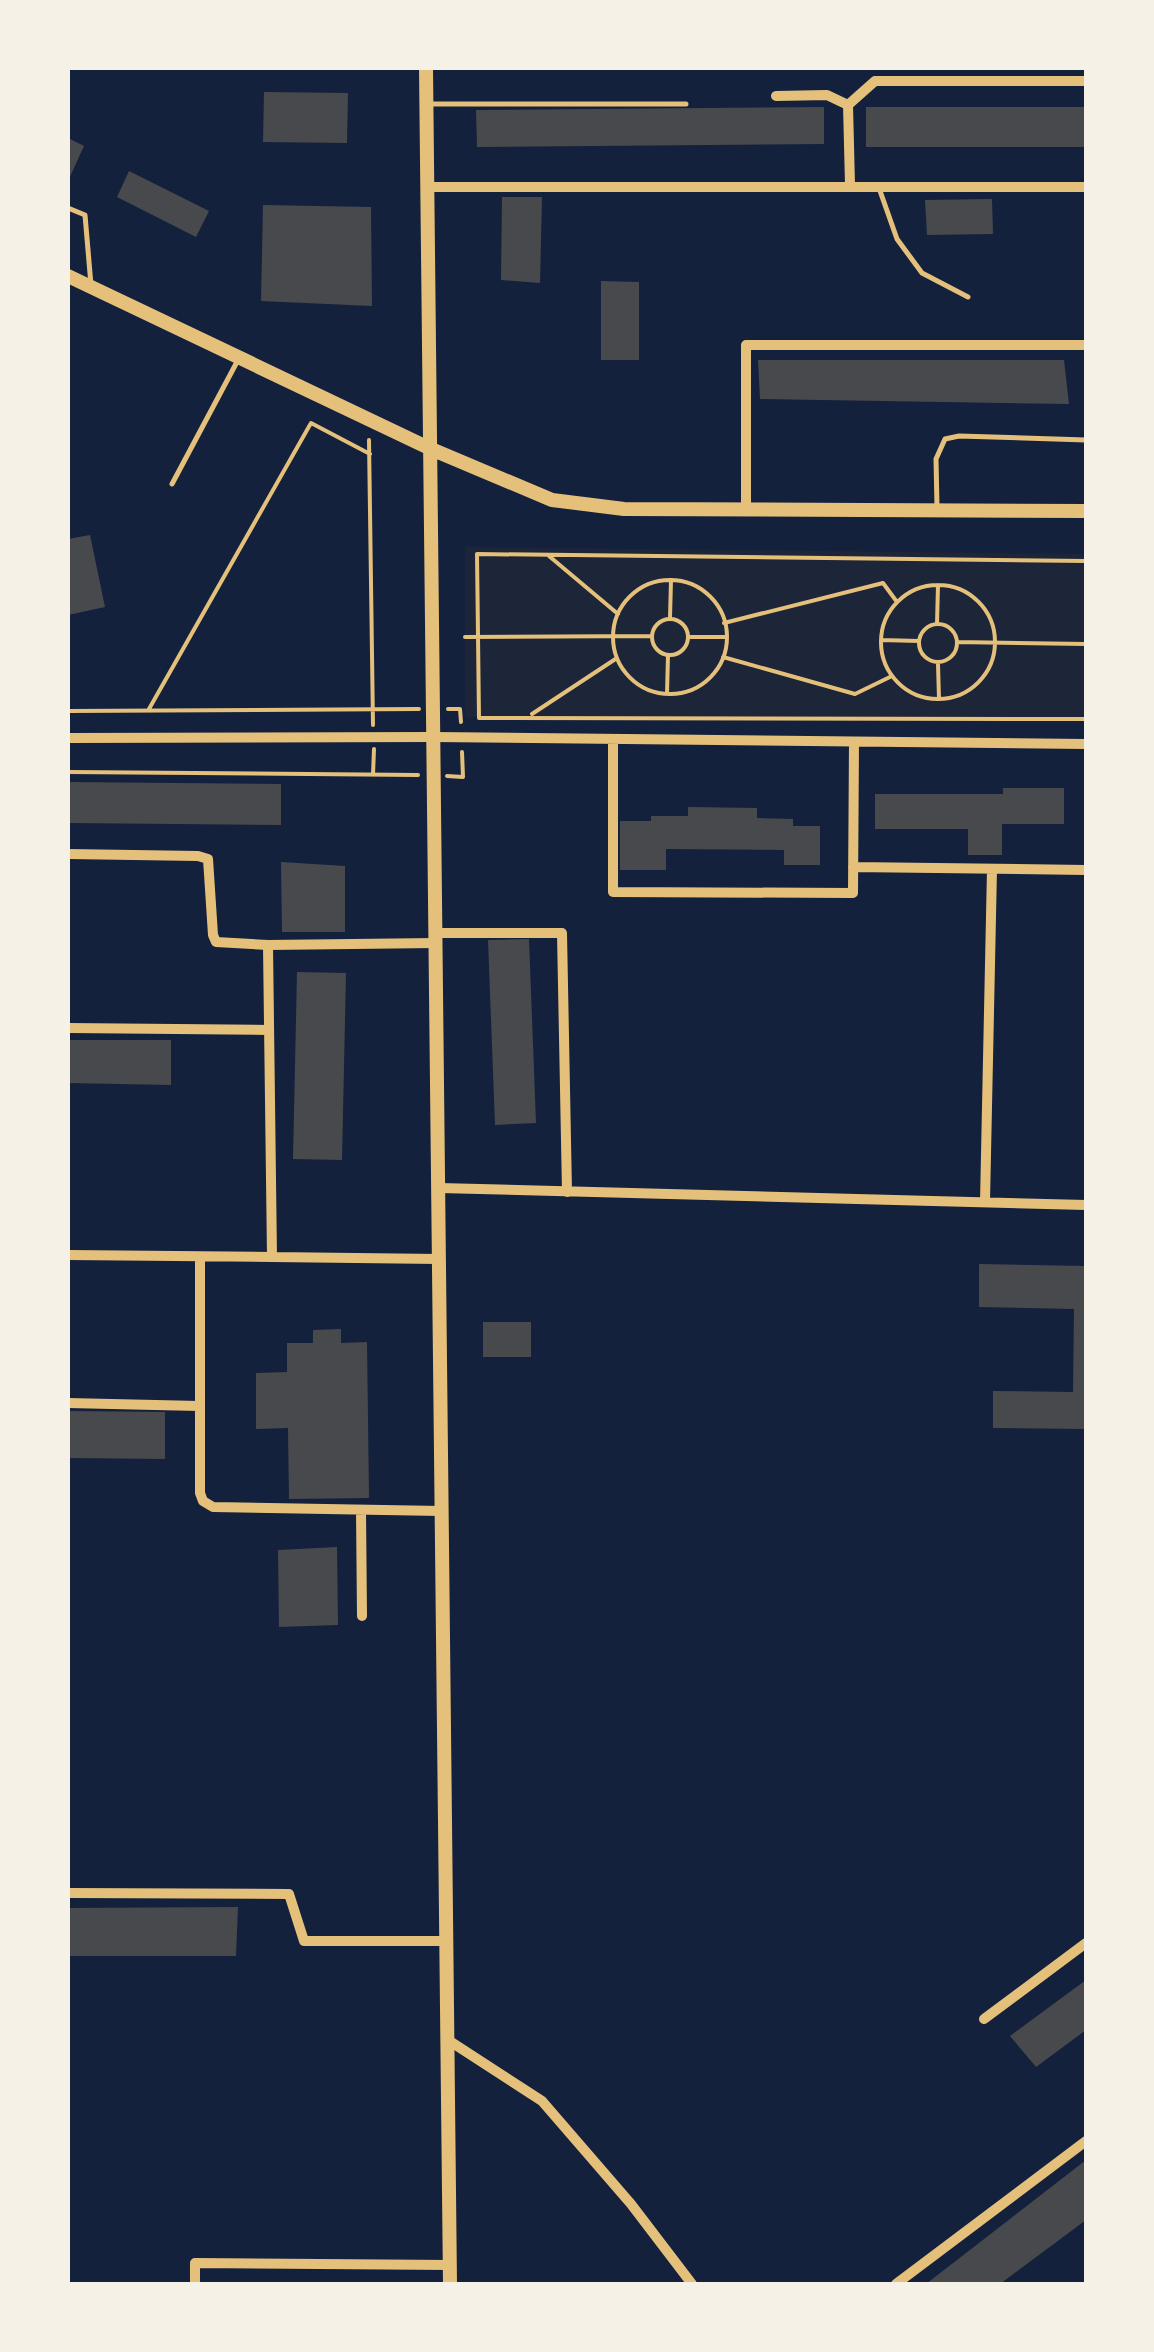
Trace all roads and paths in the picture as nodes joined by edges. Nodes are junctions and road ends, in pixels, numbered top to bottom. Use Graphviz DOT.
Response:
graph roads {
  1 [pos="426,68"];
  2 [pos="874,68"];
  3 [pos="875,81"];
  4 [pos="1086,81"];
  5 [pos="776,96"];
  6 [pos="426,104"];
  7 [pos="686,104"];
  8 [pos="848,105"];
  9 [pos="850,185"];
  10 [pos="878,186"];
  11 [pos="427,187"];
  12 [pos="1086,187"];
  13 [pos="68,208"];
  14 [pos="68,276"];
  15 [pos="92,288"];
  16 [pos="968,297"];
  17 [pos="1086,345"];
  18 [pos="239,358"];
  19 [pos="1086,440"];
  20 [pos="431,449"];
  21 [pos="172,484"];
  22 [pos="746,509"];
  23 [pos="938,510"];
  24 [pos="1086,511"];
  25 [pos="548,555"];
  26 [pos="1086,561"];
  27 [pos="670,580"];
  28 [pos="938,585"];
  29 [pos="898,602"];
  30 [pos="618,614"];
  31 [pos="670,618"];
  32 [pos="724,623"];
  33 [pos="938,624"];
  34 [pos="612,636"];
  35 [pos="652,636"];
  36 [pos="465,637"];
  37 [pos="478,637"];
  38 [pos="688,638"];
  39 [pos="726,638"];
  40 [pos="881,640"];
  41 [pos="919,641"];
  42 [pos="956,642"];
  43 [pos="995,642"];
  44 [pos="1086,644"];
  45 [pos="668,655"];
  46 [pos="722,657"];
  47 [pos="617,658"];
  48 [pos="938,662"];
  49 [pos="892,676"];
  50 [pos="667,694"];
  51 [pos="938,699"];
  52 [pos="434,709"];
  53 [pos="148,710"];
  54 [pos="372,710"];
  55 [pos="68,711"];
  56 [pos="532,714"];
  57 [pos="1086,719"];
  58 [pos="434,737"];
  59 [pos="68,738"];
  60 [pos="374,738"];
  61 [pos="462,738"];
  62 [pos="613,739"];
  63 [pos="854,742"];
  64 [pos="1086,744"];
  65 [pos="68,772"];
  66 [pos="373,775"];
  67 [pos="434,775"];
  68 [pos="68,854"];
  69 [pos="854,867"];
  70 [pos="992,869"];
  71 [pos="1086,870"];
  72 [pos="436,938"];
  73 [pos="268,944"];
  74 [pos="68,1028"];
  75 [pos="269,1030"];
  76 [pos="438,1188"];
  77 [pos="567,1192"];
  78 [pos="985,1202"];
  79 [pos="1086,1205"];
  80 [pos="68,1255"];
  81 [pos="200,1257"];
  82 [pos="272,1257"];
  83 [pos="439,1259"];
  84 [pos="68,1403"];
  85 [pos="198,1406"];
  86 [pos="361,1510"];
  87 [pos="441,1511"];
  88 [pos="362,1616"];
  89 [pos="68,1894"];
  90 [pos="446,1941"];
  91 [pos="1086,1943"];
  92 [pos="984,2019"];
  93 [pos="448,2040"];
  94 [pos="1086,2141"];
  95 [pos="450,2265"];
  96 [pos="195,2284"];
  97 [pos="450,2284"];
  98 [pos="692,2284"];
  99 [pos="896,2284"];
  1 -- 6 [label="street"];
  2 -- 3 [label="street"];
  3 -- 4 [label="street"];
  3 -- 8 [label="street"];
  5 -- 8 [label="street"];
  6 -- 7 [label="lane"];
  6 -- 11 [label="street"];
  8 -- 9 [label="street"];
  9 -- 10 [label="street"];
  9 -- 11 [label="street"];
  10 -- 12 [label="street"];
  10 -- 16 [label="lane"];
  11 -- 20 [label="street"];
  13 -- 15 [label="lane"];
  14 -- 15 [label="street"];
  15 -- 18 [label="street"];
  17 -- 22 [label="street"];
  18 -- 20 [label="street"];
  18 -- 21 [label="lane"];
  19 -- 23 [label="lane"];
  20 -- 22 [label="street"];
  20 -- 52 [label="street"];
  22 -- 23 [label="street"];
  23 -- 24 [label="street"];
  25 -- 26 [label="path"];
  25 -- 30 [label="path"];
  25 -- 37 [label="path"];
  27 -- 30 [label="path"];
  27 -- 31 [label="path"];
  27 -- 32 [label="path"];
  28 -- 29 [label="path"];
  28 -- 33 [label="path"];
  28 -- 43 [label="path"];
  29 -- 32 [label="path"];
  29 -- 40 [label="path"];
  30 -- 34 [label="path"];
  31 -- 35 [label="path"];
  31 -- 38 [label="path"];
  32 -- 39 [label="path"];
  33 -- 41 [label="path"];
  33 -- 42 [label="path"];
  34 -- 35 [label="path"];
  34 -- 37 [label="path"];
  34 -- 47 [label="path"];
  35 -- 45 [label="path"];
  36 -- 37 [label="path"];
  37 -- 57 [label="path"];
  38 -- 39 [label="path"];
  38 -- 45 [label="path"];
  39 -- 46 [label="path"];
  40 -- 41 [label="path"];
  40 -- 49 [label="path"];
  41 -- 48 [label="path"];
  42 -- 43 [label="path"];
  42 -- 48 [label="path"];
  43 -- 44 [label="path"];
  43 -- 51 [label="path"];
  45 -- 50 [label="path"];
  46 -- 49 [label="path"];
  46 -- 50 [label="path"];
  47 -- 50 [label="path"];
  47 -- 56 [label="path"];
  48 -- 51 [label="path"];
  49 -- 51 [label="path"];
  52 -- 54 [label="path"];
  52 -- 58 [label="street"];
  52 -- 61 [label="path"];
  53 -- 54 [label="path"];
  53 -- 54 [label="path"];
  53 -- 55 [label="path"];
  54 -- 60 [label="path"];
  58 -- 60 [label="street"];
  58 -- 61 [label="street"];
  58 -- 67 [label="street"];
  59 -- 60 [label="street"];
  60 -- 66 [label="path"];
  61 -- 62 [label="street"];
  61 -- 67 [label="path"];
  62 -- 63 [label="street"];
  62 -- 69 [label="street"];
  63 -- 64 [label="street"];
  63 -- 69 [label="street"];
  65 -- 66 [label="path"];
  66 -- 67 [label="path"];
  67 -- 72 [label="street"];
  68 -- 73 [label="street"];
  69 -- 70 [label="street"];
  70 -- 71 [label="street"];
  70 -- 78 [label="street"];
  72 -- 73 [label="street"];
  72 -- 76 [label="street"];
  72 -- 77 [label="street"];
  73 -- 75 [label="street"];
  74 -- 75 [label="street"];
  75 -- 82 [label="street"];
  76 -- 77 [label="street"];
  76 -- 83 [label="street"];
  77 -- 78 [label="street"];
  78 -- 79 [label="street"];
  80 -- 81 [label="street"];
  81 -- 82 [label="street"];
  81 -- 85 [label="street"];
  82 -- 83 [label="street"];
  83 -- 87 [label="street"];
  84 -- 85 [label="street"];
  85 -- 86 [label="street"];
  86 -- 87 [label="street"];
  86 -- 88 [label="street"];
  87 -- 90 [label="street"];
  89 -- 90 [label="street"];
  90 -- 93 [label="street"];
  91 -- 92 [label="street"];
  93 -- 95 [label="street"];
  93 -- 98 [label="street"];
  94 -- 99 [label="street"];
  95 -- 96 [label="street"];
  95 -- 97 [label="street"];
}
